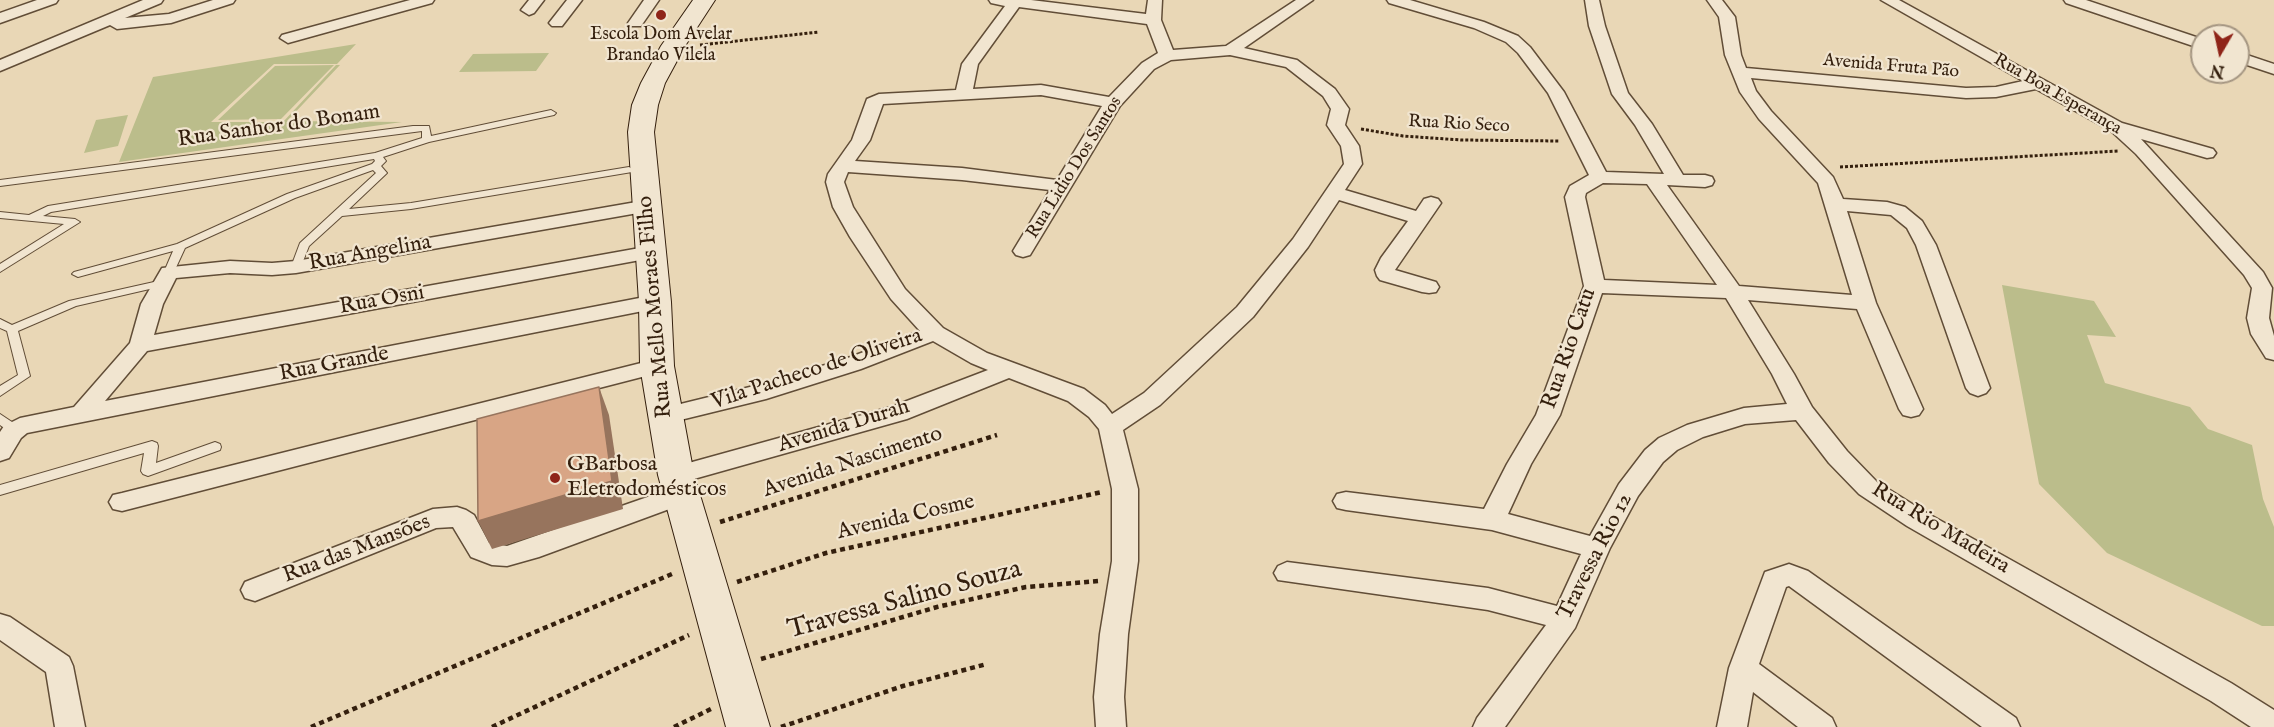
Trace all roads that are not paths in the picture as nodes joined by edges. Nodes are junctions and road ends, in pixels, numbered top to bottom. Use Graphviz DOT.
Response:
graph roads {
  1 [pos="51,0"];
  2 [pos="156,0"];
  3 [pos="228,0"];
  4 [pos="427,0"];
  5 [pos="575,0"];
  6 [pos="652,0"];
  7 [pos="704,0"];
  8 [pos="996,0"];
  9 [pos="1155,0"];
  10 [pos="1306,0"];
  11 [pos="1394,0"];
  12 [pos="1592,0"];
  13 [pos="1714,0"];
  14 [pos="1888,0"];
  15 [pos="2071,0"];
  16 [pos="1015,2"];
  17 [pos="0,18"];
  18 [pos="1153,20"];
  19 [pos="557,23"];
  20 [pos="636,23"];
  21 [pos="100,24"];
  22 [pos="288,38"];
  23 [pos="2190,40"];
  24 [pos="1230,50"];
  25 [pos="1167,55"];
  26 [pos="2250,61"];
  27 [pos="0,66"];
  28 [pos="2274,69"];
  29 [pos="1739,72"];
  30 [pos="2039,83"];
  31 [pos="964,95"];
  32 [pos="1113,103"];
  33 [pos="551,113"];
  34 [pos="2117,126"];
  35 [pos="427,140"];
  36 [pos="2207,153"];
  37 [pos="376,161"];
  38 [pos="843,166"];
  39 [pos="637,168"];
  40 [pos="1599,177"];
  41 [pos="1664,179"];
  42 [pos="1705,181"];
  43 [pos="0,183"];
  44 [pos="1062,186"];
  45 [pos="1335,193"];
  46 [pos="1834,204"];
  47 [pos="648,206"];
  48 [pos="339,213"];
  49 [pos="0,215"];
  50 [pos="28,219"];
  51 [pos="181,246"];
  52 [pos="1023,251"];
  53 [pos="638,254"];
  54 [pos="296,267"];
  55 [pos="0,269"];
  56 [pos="2253,272"];
  57 [pos="78,274"];
  58 [pos="166,278"];
  59 [pos="2274,282"];
  60 [pos="1594,286"];
  61 [pos="1429,287"];
  62 [pos="1733,292"];
  63 [pos="655,302"];
  64 [pos="1865,303"];
  65 [pos="0,323"];
  66 [pos="12,329"];
  67 [pos="935,333"];
  68 [pos="140,345"];
  69 [pos="2274,353"];
  70 [pos="657,366"];
  71 [pos="1008,370"];
  72 [pos="1978,388"];
  73 [pos="0,392"];
  74 [pos="1911,409"];
  75 [pos="1802,411"];
  76 [pos="81,415"];
  77 [pos="664,416"];
  78 [pos="7,424"];
  79 [pos="1110,427"];
  80 [pos="215,447"];
  81 [pos="0,452"];
  82 [pos="679,484"];
  83 [pos="0,490"];
  84 [pos="1346,501"];
  85 [pos="122,502"];
  86 [pos="1492,520"];
  87 [pos="1597,548"];
  88 [pos="1287,573"];
  89 [pos="255,590"];
  90 [pos="1565,620"];
  91 [pos="0,625"];
  92 [pos="1743,669"];
  93 [pos="2274,726"];
  94 [pos="70,727"];
  95 [pos="748,727"];
  96 [pos="1111,727"];
  97 [pos="1488,727"];
  98 [pos="1732,727"];
  99 [pos="1821,727"];
  100 [pos="2005,727"];
  1 -- 17 [label="street"];
  2 -- 21 [label="street"];
  3 -- 21 [label="street"];
  4 -- 22 [label="street"];
  5 -- 19 [label="street"];
  6 -- 20 [label="street"];
  7 -- 39 [label="main road, Rua Mello Moraes Filho"];
  8 -- 16 [label="street"];
  9 -- 18 [label="street"];
  10 -- 24 [label="street"];
  11 -- 40 [label="street"];
  12 -- 41 [label="street, Rua Rio Madeira"];
  13 -- 29 [label="street"];
  14 -- 30 [label="street, Rua Boa Esperança"];
  15 -- 23 [label="street"];
  16 -- 18 [label="street"];
  16 -- 31 [label="street"];
  18 -- 25 [label="street"];
  21 -- 27 [label="street"];
  24 -- 25 [label="street"];
  24 -- 45 [label="street"];
  25 -- 32 [label="street, Rua Lidio Dos Santos"];
  26 -- 28 [label="street"];
  29 -- 30 [label="street, Avenida Fruta Pão"];
  29 -- 46 [label="street"];
  30 -- 34 [label="street, Rua Boa Esperança"];
  31 -- 32 [label="street"];
  31 -- 38 [label="street"];
  32 -- 44 [label="street, Rua Lidio Dos Santos"];
  33 -- 35 [label="lane"];
  34 -- 36 [label="street"];
  34 -- 56 [label="street, Rua Boa Esperança"];
  35 -- 37 [label="lane"];
  35 -- 43 [label="lane, Rua Sanhor do Bonam"];
  37 -- 48 [label="lane"];
  37 -- 50 [label="lane"];
  37 -- 51 [label="lane"];
  38 -- 44 [label="street"];
  38 -- 67 [label="street"];
  39 -- 47 [label="main road, Rua Mello Moraes Filho"];
  39 -- 48 [label="lane, Rua Angelina"];
  40 -- 41 [label="street"];
  40 -- 60 [label="street, Rua Rio Catu"];
  41 -- 42 [label="street"];
  41 -- 62 [label="street, Rua Rio Madeira"];
  44 -- 52 [label="street, Rua Lidio Dos Santos"];
  45 -- 61 [label="street"];
  45 -- 79 [label="street"];
  46 -- 64 [label="street"];
  46 -- 72 [label="street"];
  47 -- 53 [label="main road, Rua Mello Moraes Filho"];
  47 -- 54 [label="street, Rua Angelina"];
  48 -- 54 [label="lane"];
  49 -- 50 [label="lane"];
  50 -- 55 [label="lane"];
  51 -- 57 [label="lane"];
  51 -- 58 [label="lane"];
  53 -- 63 [label="main road, Rua Mello Moraes Filho"];
  53 -- 68 [label="street, Rua Osni"];
  54 -- 58 [label="street, Rua Angelina"];
  56 -- 59 [label="street, Rua Boa Esperança"];
  56 -- 69 [label="street, Rua Boa Esperança"];
  58 -- 66 [label="lane"];
  58 -- 68 [label="street"];
  60 -- 62 [label="street"];
  60 -- 86 [label="street, Rua Rio Catu"];
  62 -- 64 [label="street"];
  62 -- 75 [label="street, Rua Rio Madeira"];
  63 -- 70 [label="main road, Rua Mello Moraes Filho"];
  63 -- 76 [label="street, Rua Grande"];
  64 -- 74 [label="street"];
  65 -- 66 [label="lane"];
  66 -- 73 [label="lane"];
  67 -- 71 [label="street"];
  67 -- 77 [label="street, Vila Pacheco de Oliveira"];
  68 -- 76 [label="street"];
  70 -- 77 [label="main road, Rua Mello Moraes Filho"];
  70 -- 85 [label="street"];
  71 -- 79 [label="street"];
  71 -- 82 [label="street, Avenida Durah"];
  75 -- 87 [label="street, Travessa Rio 12"];
  75 -- 93 [label="street, Rua Rio Madeira"];
  76 -- 78 [label="street, Rua Grande"];
  77 -- 82 [label="main road, Rua Mello Moraes Filho"];
  78 -- 81 [label="street"];
  79 -- 96 [label="street"];
  80 -- 83 [label="lane"];
  82 -- 89 [label="street, Rua das Mansões"];
  82 -- 95 [label="main road, Rua Mello Moraes Filho"];
  84 -- 86 [label="street"];
  86 -- 87 [label="street"];
  87 -- 90 [label="street, Travessa Rio 12"];
  88 -- 90 [label="street"];
  90 -- 97 [label="street, Travessa Rio 12"];
  91 -- 94 [label="street"];
  92 -- 98 [label="street"];
  92 -- 99 [label="street"];
  92 -- 100 [label="street"];
}
